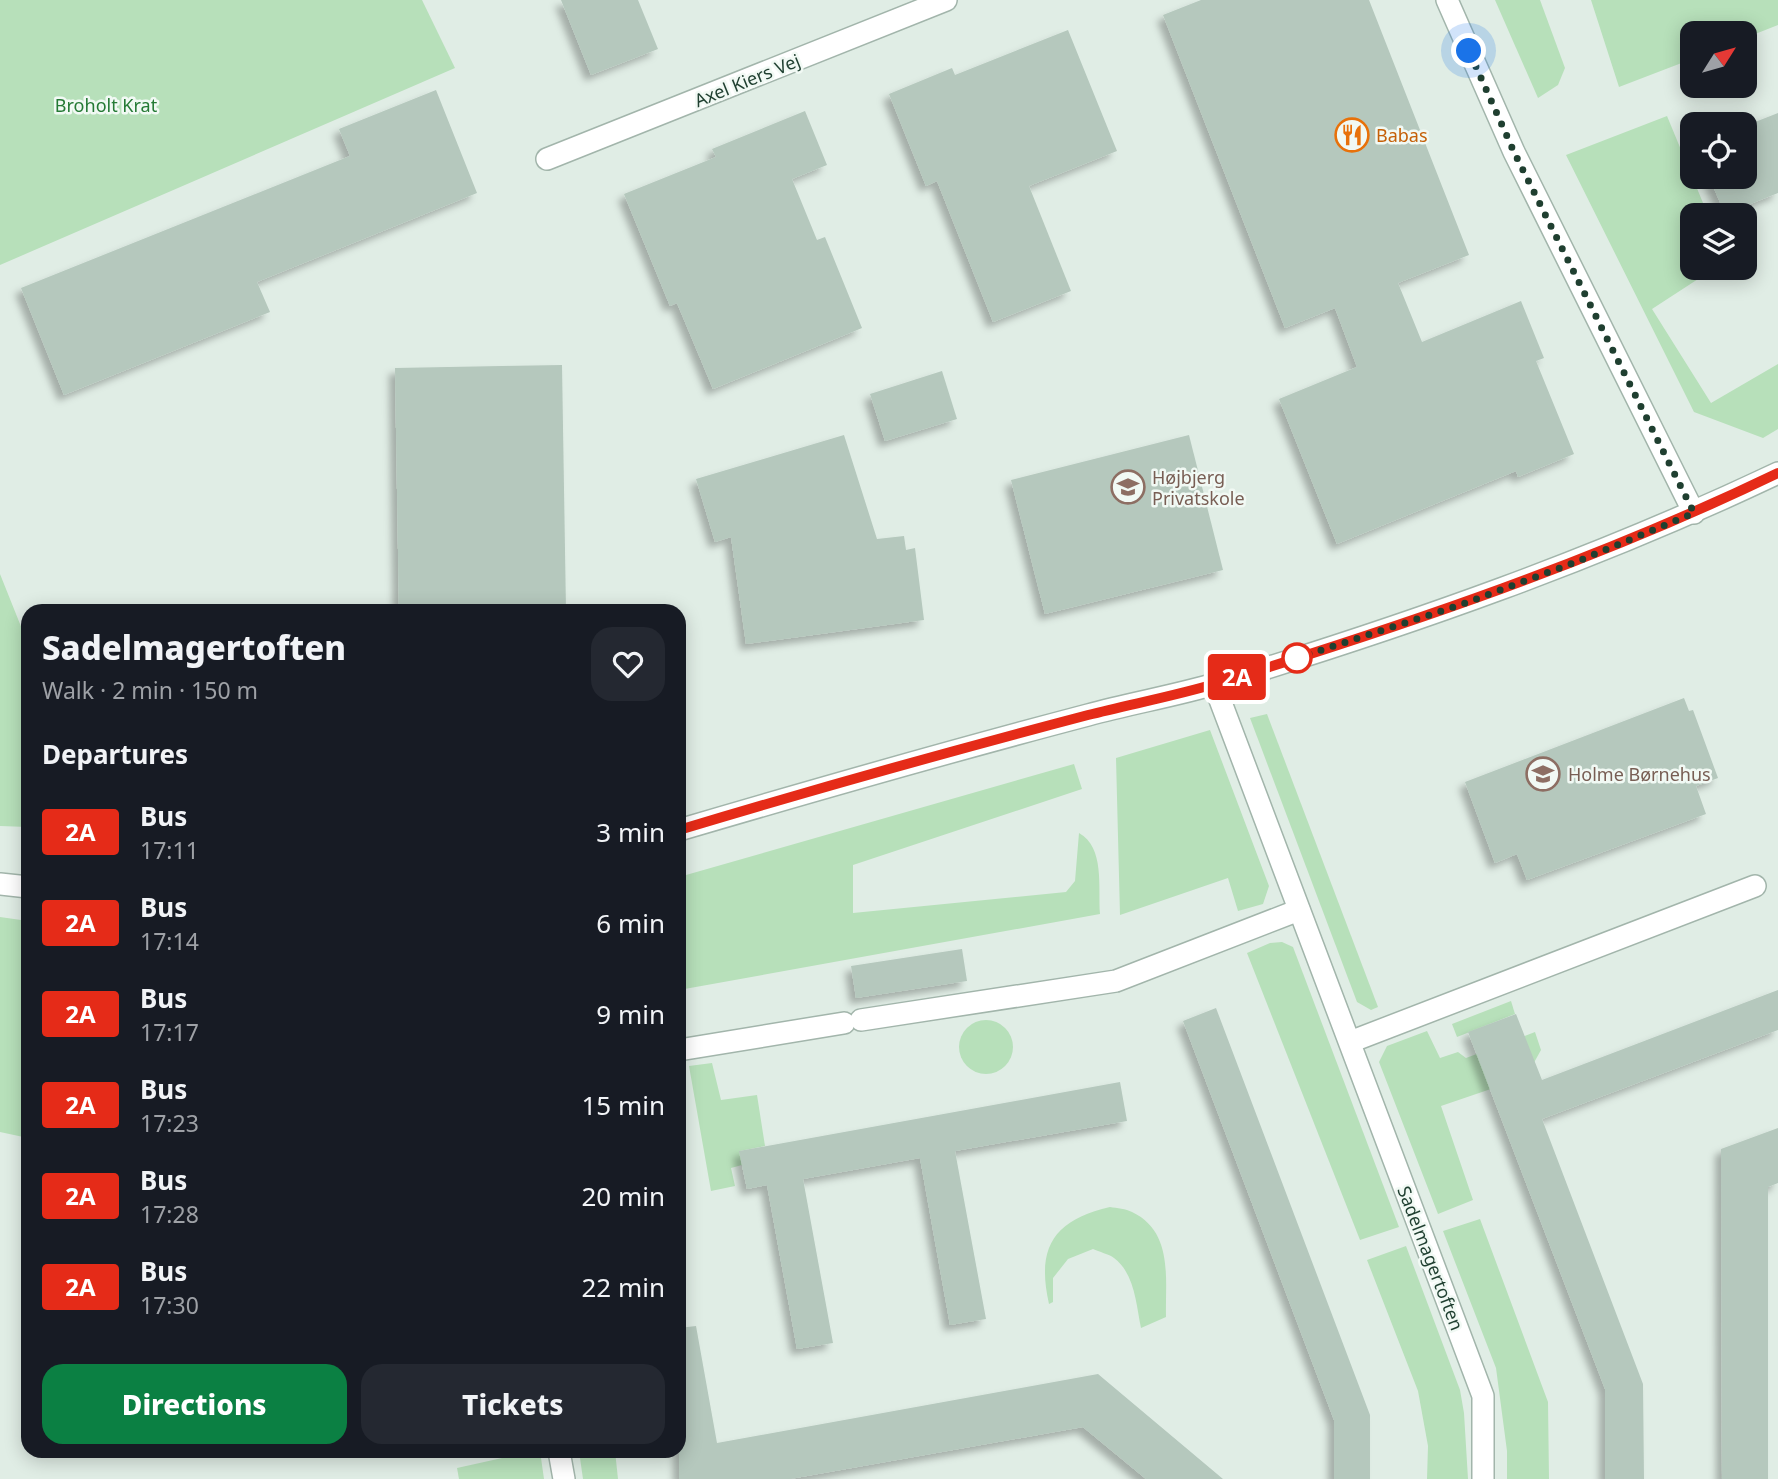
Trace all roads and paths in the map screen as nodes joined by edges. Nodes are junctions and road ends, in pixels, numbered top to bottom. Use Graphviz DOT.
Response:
graph roads {
  1 [pos="946,0"];
  2 [pos="1447,0"];
  3 [pos="547,159"];
  4 [pos="1778,473"];
  5 [pos="1694,513"];
  6 [pos="1214,684"];
  7 [pos="686,828"];
  8 [pos="0,884"];
  9 [pos="21,886"];
  10 [pos="1755,886"];
  11 [pos="1299,909"];
  12 [pos="1349,1042"];
  13 [pos="686,1049"];
  14 [pos="560,1458"];
  15 [pos="564,1479"];
  16 [pos="1483,1479"];
  1 -- 3 [label="street, Axel Kiers Vej"];
  2 -- 5 [label="street"];
  4 -- 5 [label="street"];
  5 -- 6 [label="street"];
  6 -- 7 [label="street"];
  6 -- 11 [label="street, Sadelmagertoften"];
  8 -- 9 [label="street"];
  10 -- 12 [label="street"];
  11 -- 12 [label="street, Sadelmagertoften"];
  11 -- 13 [label="street"];
  12 -- 16 [label="street, Sadelmagertoften"];
  14 -- 15 [label="street"];
}
